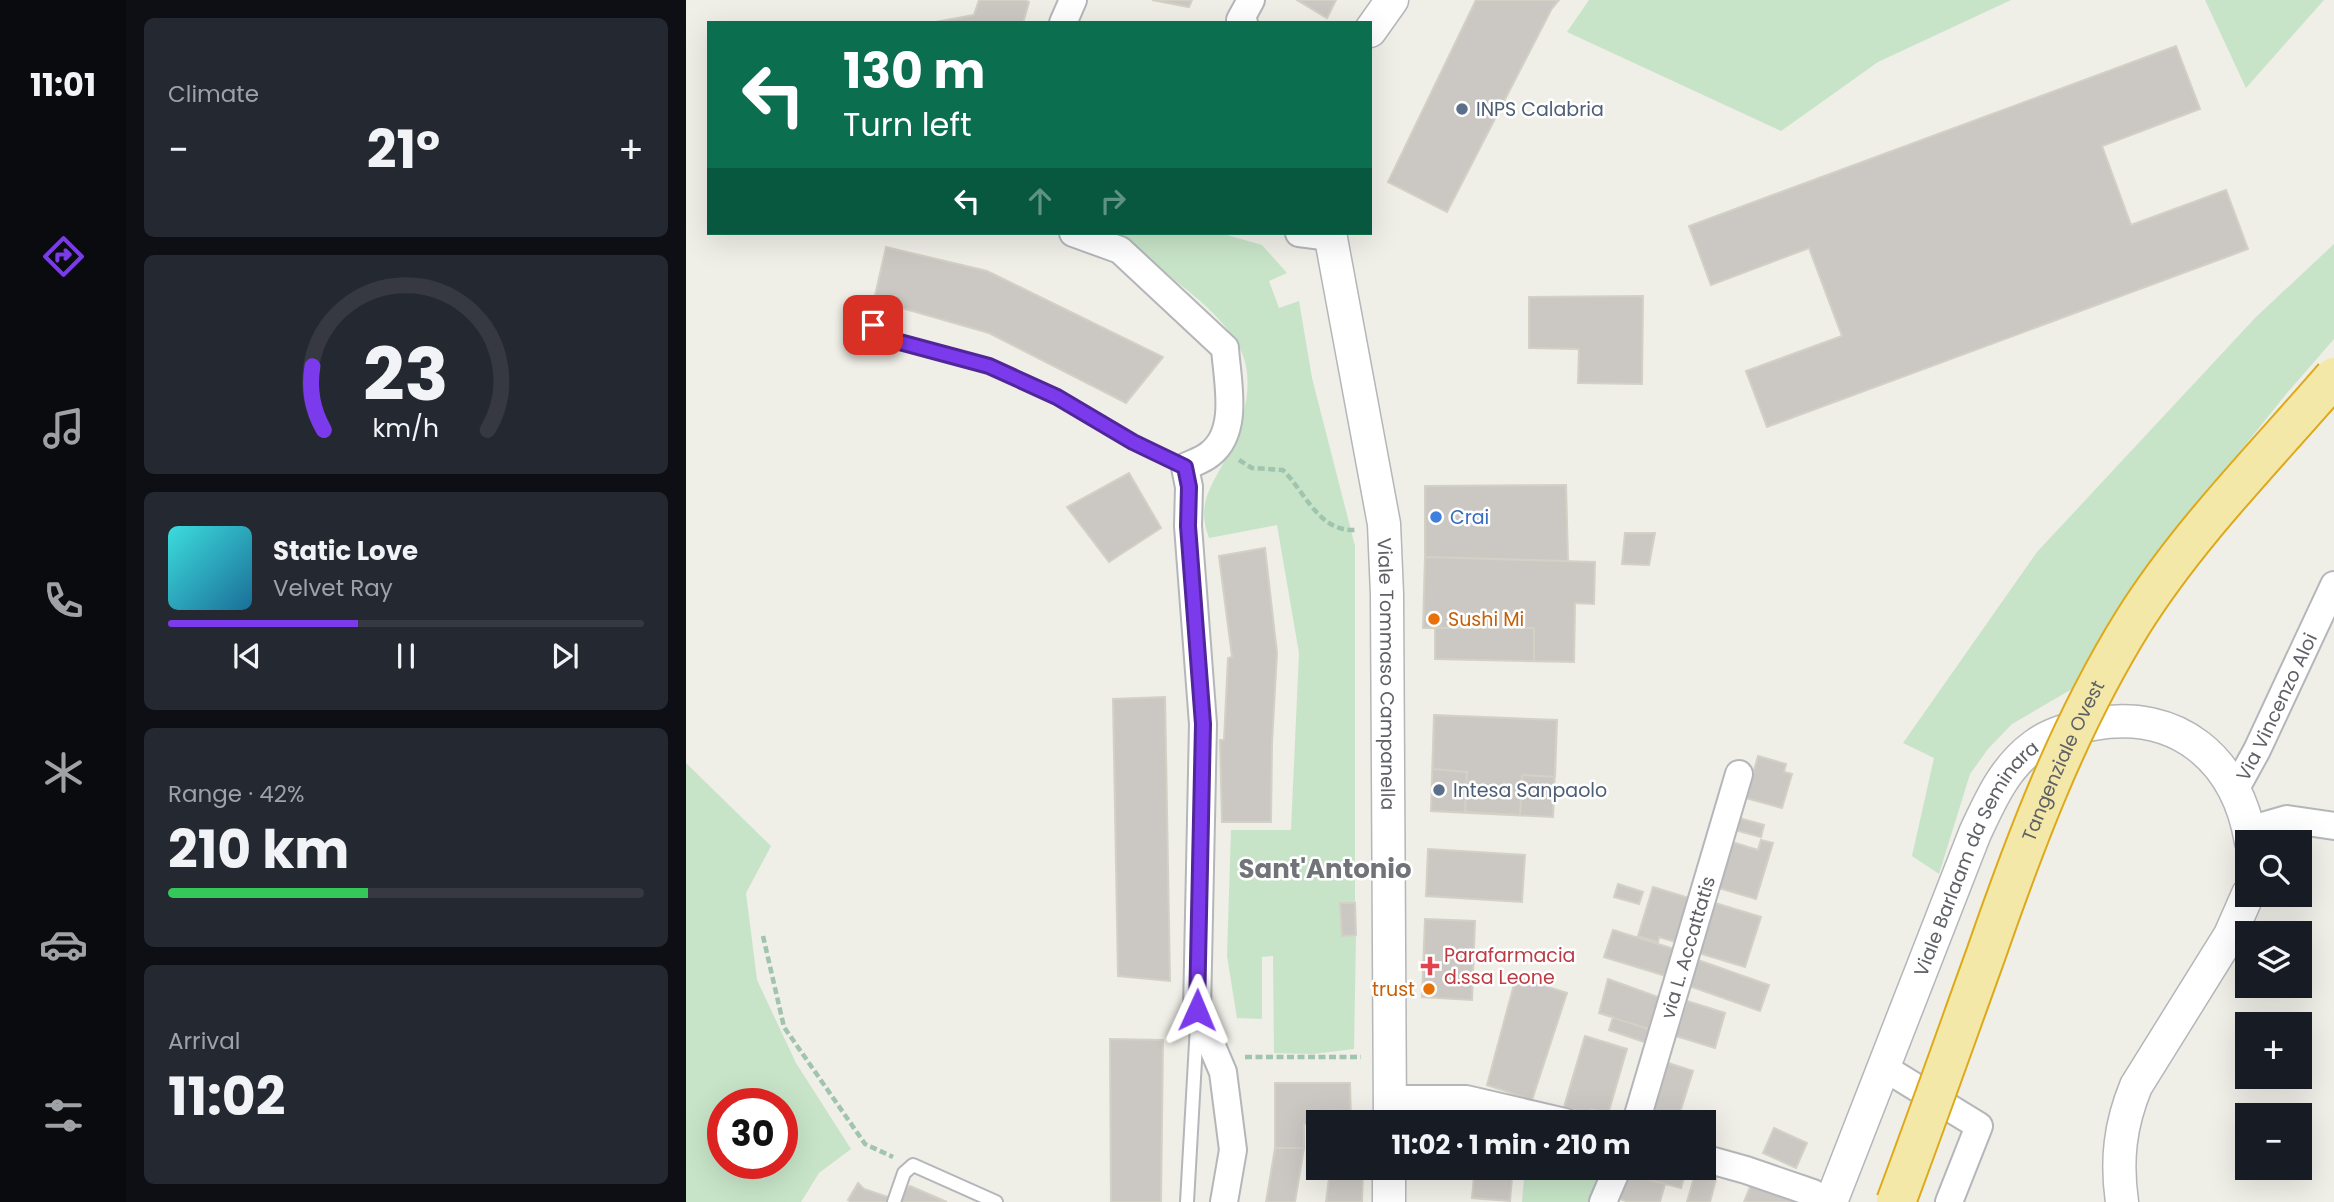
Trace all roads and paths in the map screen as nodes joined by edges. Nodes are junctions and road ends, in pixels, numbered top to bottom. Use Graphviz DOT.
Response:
graph roads {
  1 [pos="1073,0"];
  2 [pos="1392,0"];
  3 [pos="1064,21"];
  4 [pos="1372,28"];
  5 [pos="1078,235"];
  6 [pos="1330,235"];
  7 [pos="873,325"];
  8 [pos="2334,377"];
  9 [pos="1220,443"];
  10 [pos="1185,467"];
  11 [pos="1384,524"];
  12 [pos="2334,585"];
  13 [pos="1739,774"];
  14 [pos="2235,790"];
  15 [pos="2334,826"];
  16 [pos="2249,830"];
  17 [pos="2263,830"];
  18 [pos="2242,907"];
  19 [pos="764,936"];
  20 [pos="1197,1010"];
  21 [pos="1390,1056"];
  22 [pos="1245,1058"];
  23 [pos="1882,1067"];
  24 [pos="1390,1110"];
  25 [pos="1513,1110"];
  26 [pos="1640,1110"];
  27 [pos="1716,1162"];
  28 [pos="913,1166"];
  29 [pos="1389,1180"];
  30 [pos="1612,1180"];
  31 [pos="1822,1197"];
  32 [pos="894,1202"];
  33 [pos="996,1202"];
  34 [pos="1187,1202"];
  35 [pos="1224,1202"];
  36 [pos="1389,1202"];
  37 [pos="1603,1202"];
  38 [pos="1896,1202"];
  39 [pos="1949,1202"];
  40 [pos="2122,1202"];
  1 -- 3 [label="street"];
  2 -- 4 [label="street"];
  5 -- 9 [label="street"];
  6 -- 11 [label="street, Viale Tommaso Campanella"];
  7 -- 10 [label="lane"];
  8 -- 38 [label="highway, Tangenziale Ovest, bridge"];
  9 -- 10 [label="street"];
  9 -- 11 [label="path"];
  10 -- 20 [label="street"];
  11 -- 21 [label="street, Viale Tommaso Campanella"];
  12 -- 14 [label="street, Via Vincenzo Aloi"];
  13 -- 26 [label="street, via L. Accattatis"];
  14 -- 16 [label="street, Viale Barlaam da Seminara"];
  14 -- 23 [label="street, Viale Barlaam da Seminara"];
  15 -- 17 [label="street"];
  18 -- 40 [label="street"];
  19 -- 28 [label="path"];
  20 -- 34 [label="lane"];
  20 -- 35 [label="street"];
  21 -- 22 [label="path"];
  21 -- 24 [label="street, Viale Tommaso Campanella"];
  23 -- 31 [label="street, Viale Barlaam da Seminara"];
  23 -- 39 [label="street"];
  24 -- 25 [label="street"];
  27 -- 31 [label="street"];
  28 -- 32 [label="lane"];
  28 -- 33 [label="lane"];
  29 -- 36 [label="street"];
  30 -- 37 [label="street"];
}
